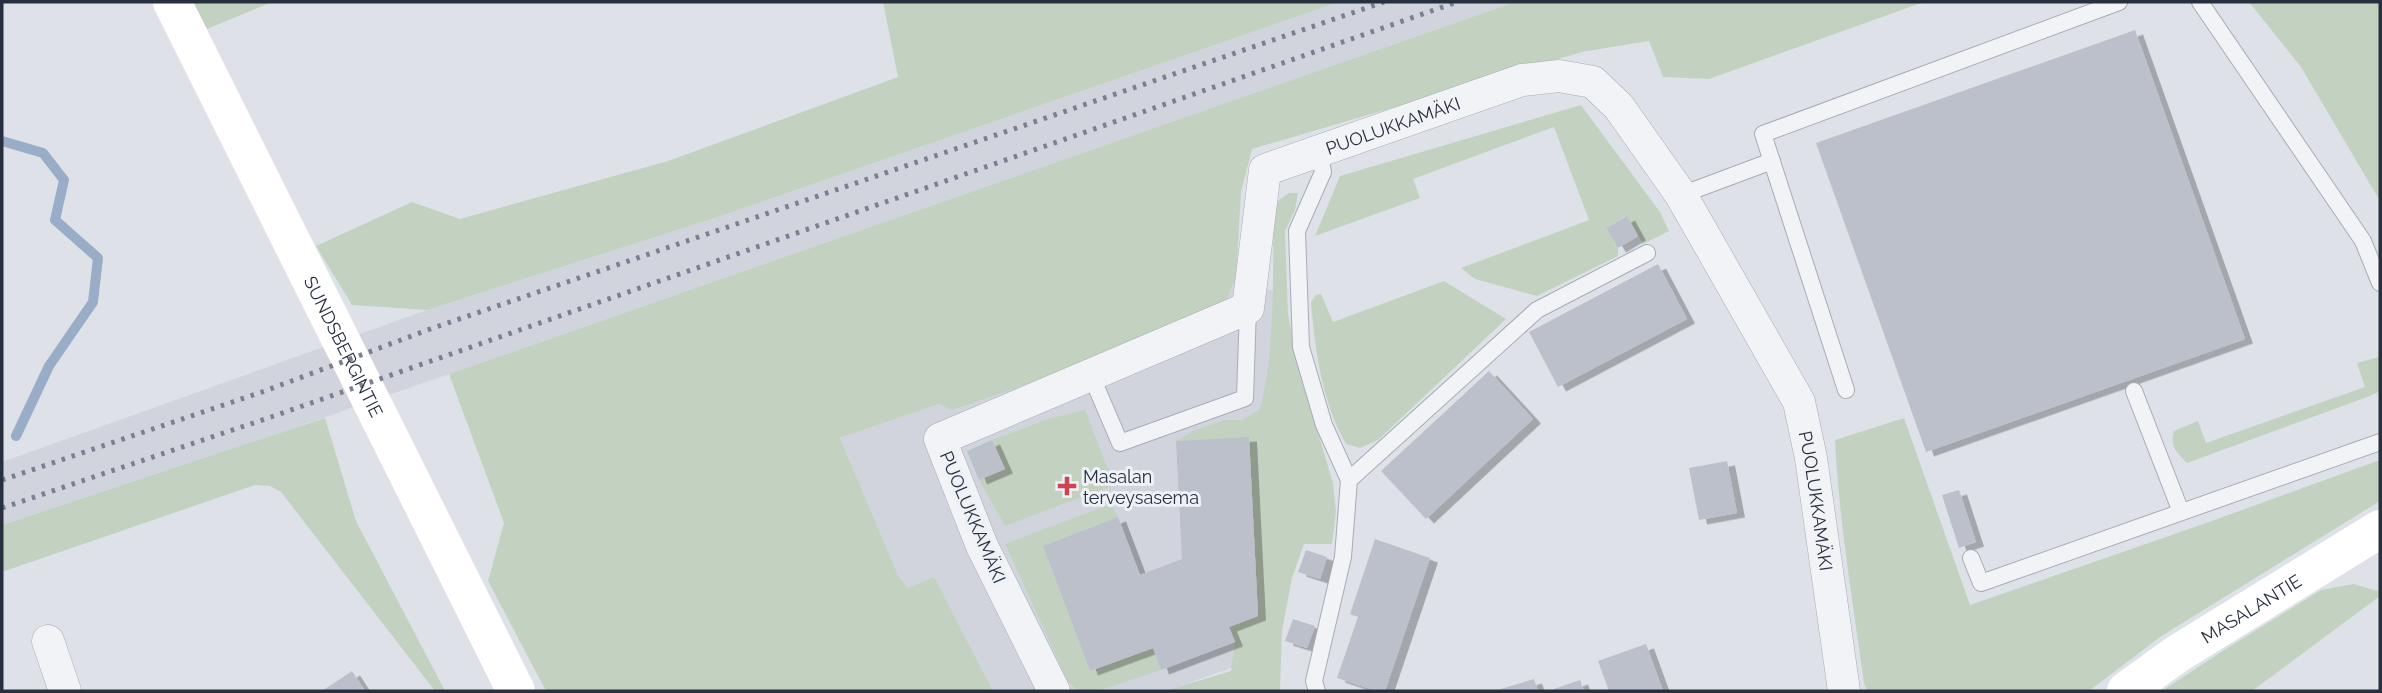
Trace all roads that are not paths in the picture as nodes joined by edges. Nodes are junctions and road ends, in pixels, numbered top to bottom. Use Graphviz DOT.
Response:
graph roads {
  1 [pos="172,2"];
  2 [pos="2119,2"];
  3 [pos="2200,2"];
  4 [pos="1319,151"];
  5 [pos="1772,162"];
  6 [pos="1681,195"];
  7 [pos="1647,253"];
  8 [pos="2380,283"];
  9 [pos="1248,308"];
  10 [pos="1091,376"];
  11 [pos="1846,390"];
  12 [pos="2134,391"];
  13 [pos="2380,442"];
  14 [pos="1349,480"];
  15 [pos="2181,512"];
  16 [pos="2380,529"];
  17 [pos="1972,558"];
  18 [pos="48,641"];
  19 [pos="65,691"];
  20 [pos="516,691"];
  21 [pos="1054,691"];
  22 [pos="1317,691"];
  23 [pos="1843,691"];
  24 [pos="2126,691"];
  1 -- 20 [label="main road, SUNDSBERGINTIE"];
  2 -- 5 [label="lane"];
  3 -- 8 [label="lane"];
  4 -- 6 [label="street, PUOLUKKAMÄKI"];
  4 -- 9 [label="street, PUOLUKKAMÄKI"];
  4 -- 14 [label="lane"];
  5 -- 6 [label="lane"];
  5 -- 11 [label="lane"];
  6 -- 23 [label="street, PUOLUKKAMÄKI"];
  7 -- 14 [label="lane"];
  9 -- 10 [label="street, PUOLUKKAMÄKI"];
  9 -- 10 [label="lane"];
  10 -- 21 [label="street, PUOLUKKAMÄKI"];
  12 -- 15 [label="lane"];
  13 -- 15 [label="lane"];
  14 -- 22 [label="lane"];
  15 -- 17 [label="lane"];
  16 -- 24 [label="main road, MASALANTIE"];
  18 -- 19 [label="street"];
}
